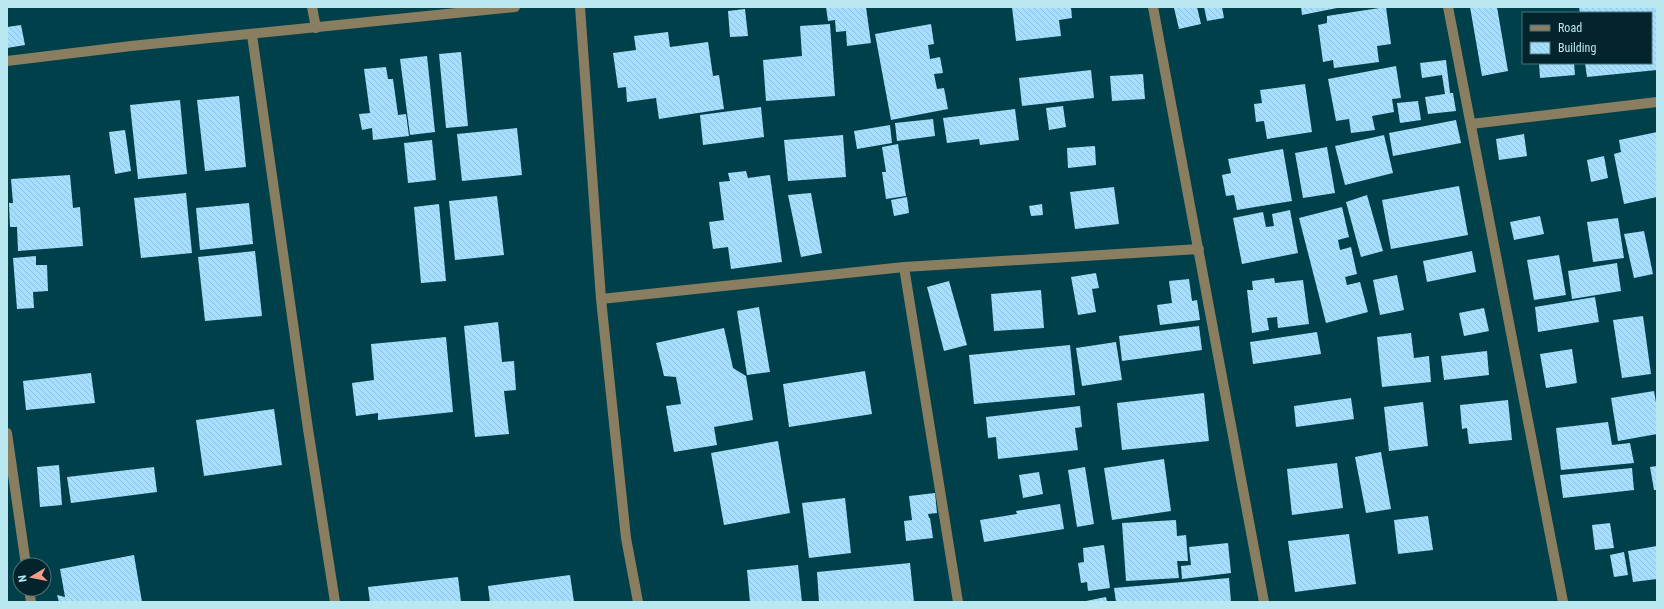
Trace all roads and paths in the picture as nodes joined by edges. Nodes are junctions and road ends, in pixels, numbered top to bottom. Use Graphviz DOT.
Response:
graph roads {
  1 [pos="312,7"];
  2 [pos="515,7"];
  3 [pos="580,7"];
  4 [pos="1153,7"];
  5 [pos="1448,7"];
  6 [pos="316,28"];
  7 [pos="252,35"];
  8 [pos="7,61"];
  9 [pos="1657,102"];
  10 [pos="1471,124"];
  11 [pos="1199,249"];
  12 [pos="904,268"];
  13 [pos="601,299"];
  14 [pos="7,433"];
  15 [pos="25,557"];
  16 [pos="335,602"];
  17 [pos="638,602"];
  18 [pos="958,602"];
  19 [pos="1264,602"];
  20 [pos="1563,602"];
  1 -- 6 [label="street"];
  2 -- 6 [label="street"];
  3 -- 13 [label="street"];
  4 -- 11 [label="street"];
  5 -- 10 [label="street"];
  6 -- 7 [label="street"];
  7 -- 8 [label="street"];
  7 -- 16 [label="street"];
  9 -- 10 [label="street"];
  10 -- 20 [label="street"];
  11 -- 12 [label="street"];
  11 -- 19 [label="street"];
  12 -- 13 [label="street"];
  12 -- 18 [label="street"];
  13 -- 17 [label="street"];
  14 -- 15 [label="street"];
}
